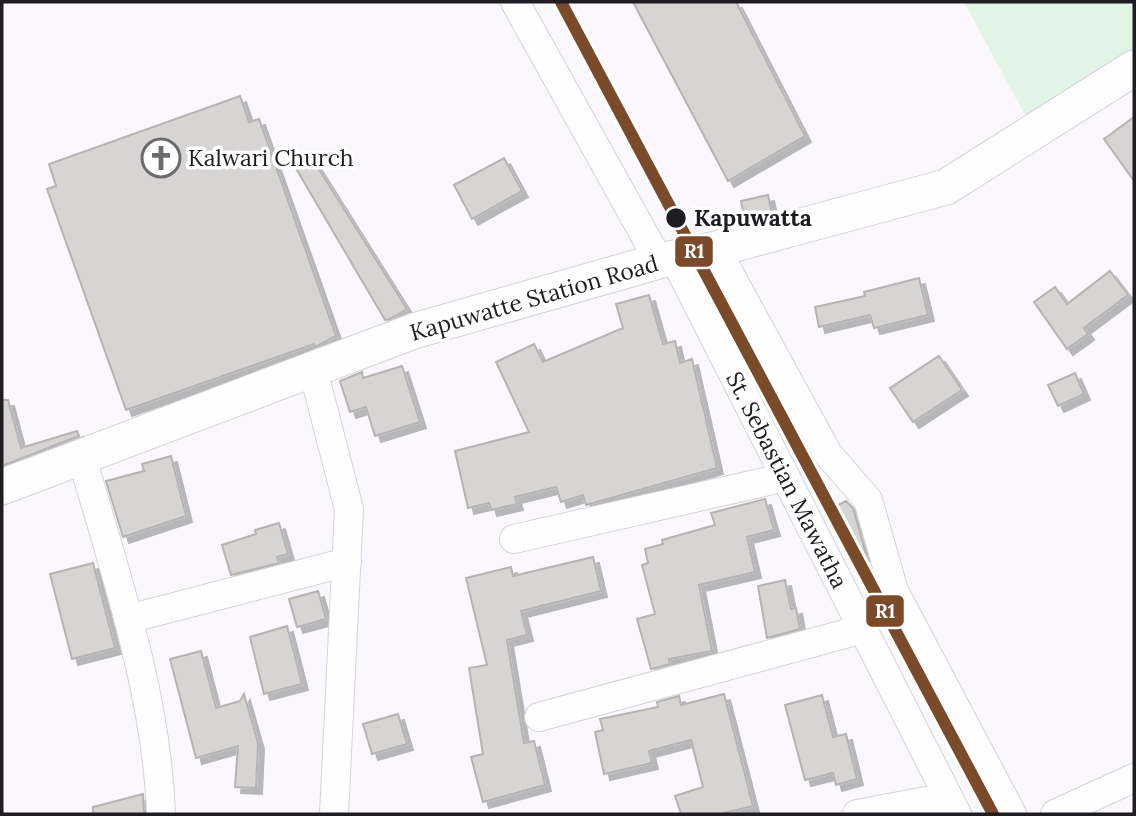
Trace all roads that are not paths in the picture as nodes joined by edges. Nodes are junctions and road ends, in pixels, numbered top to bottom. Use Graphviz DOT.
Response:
graph roads {
  1 [pos="515,2"];
  2 [pos="1134,68"];
  3 [pos="716,249"];
  4 [pos="666,259"];
  5 [pos="313,370"];
  6 [pos="82,458"];
  7 [pos="786,477"];
  8 [pos="2,487"];
  9 [pos="514,539"];
  10 [pos="347,562"];
  11 [pos="128,619"];
  12 [pos="863,629"];
  13 [pos="540,717"];
  14 [pos="1134,778"];
  15 [pos="953,806"];
  16 [pos="161,814"];
  17 [pos="334,814"];
  18 [pos="857,814"];
  19 [pos="1012,814"];
  20 [pos="1055,814"];
  1 -- 4 [label="street, St. Sebastian Mawatha"];
  2 -- 3 [label="street, Kapuwatte Station Road"];
  3 -- 4 [label="street, Kapuwatte Station Road"];
  3 -- 19 [label="street"];
  4 -- 5 [label="street, Kapuwatte Station Road"];
  4 -- 7 [label="street, St. Sebastian Mawatha"];
  5 -- 6 [label="street, Kapuwatte Station Road"];
  5 -- 10 [label="street"];
  6 -- 8 [label="street, Kapuwatte Station Road"];
  6 -- 11 [label="street"];
  7 -- 9 [label="street"];
  7 -- 12 [label="street, St. Sebastian Mawatha"];
  10 -- 11 [label="street"];
  10 -- 17 [label="street"];
  11 -- 16 [label="street"];
  12 -- 13 [label="street"];
  12 -- 15 [label="street, St. Sebastian Mawatha"];
  14 -- 20 [label="street"];
  15 -- 18 [label="street"];
}
